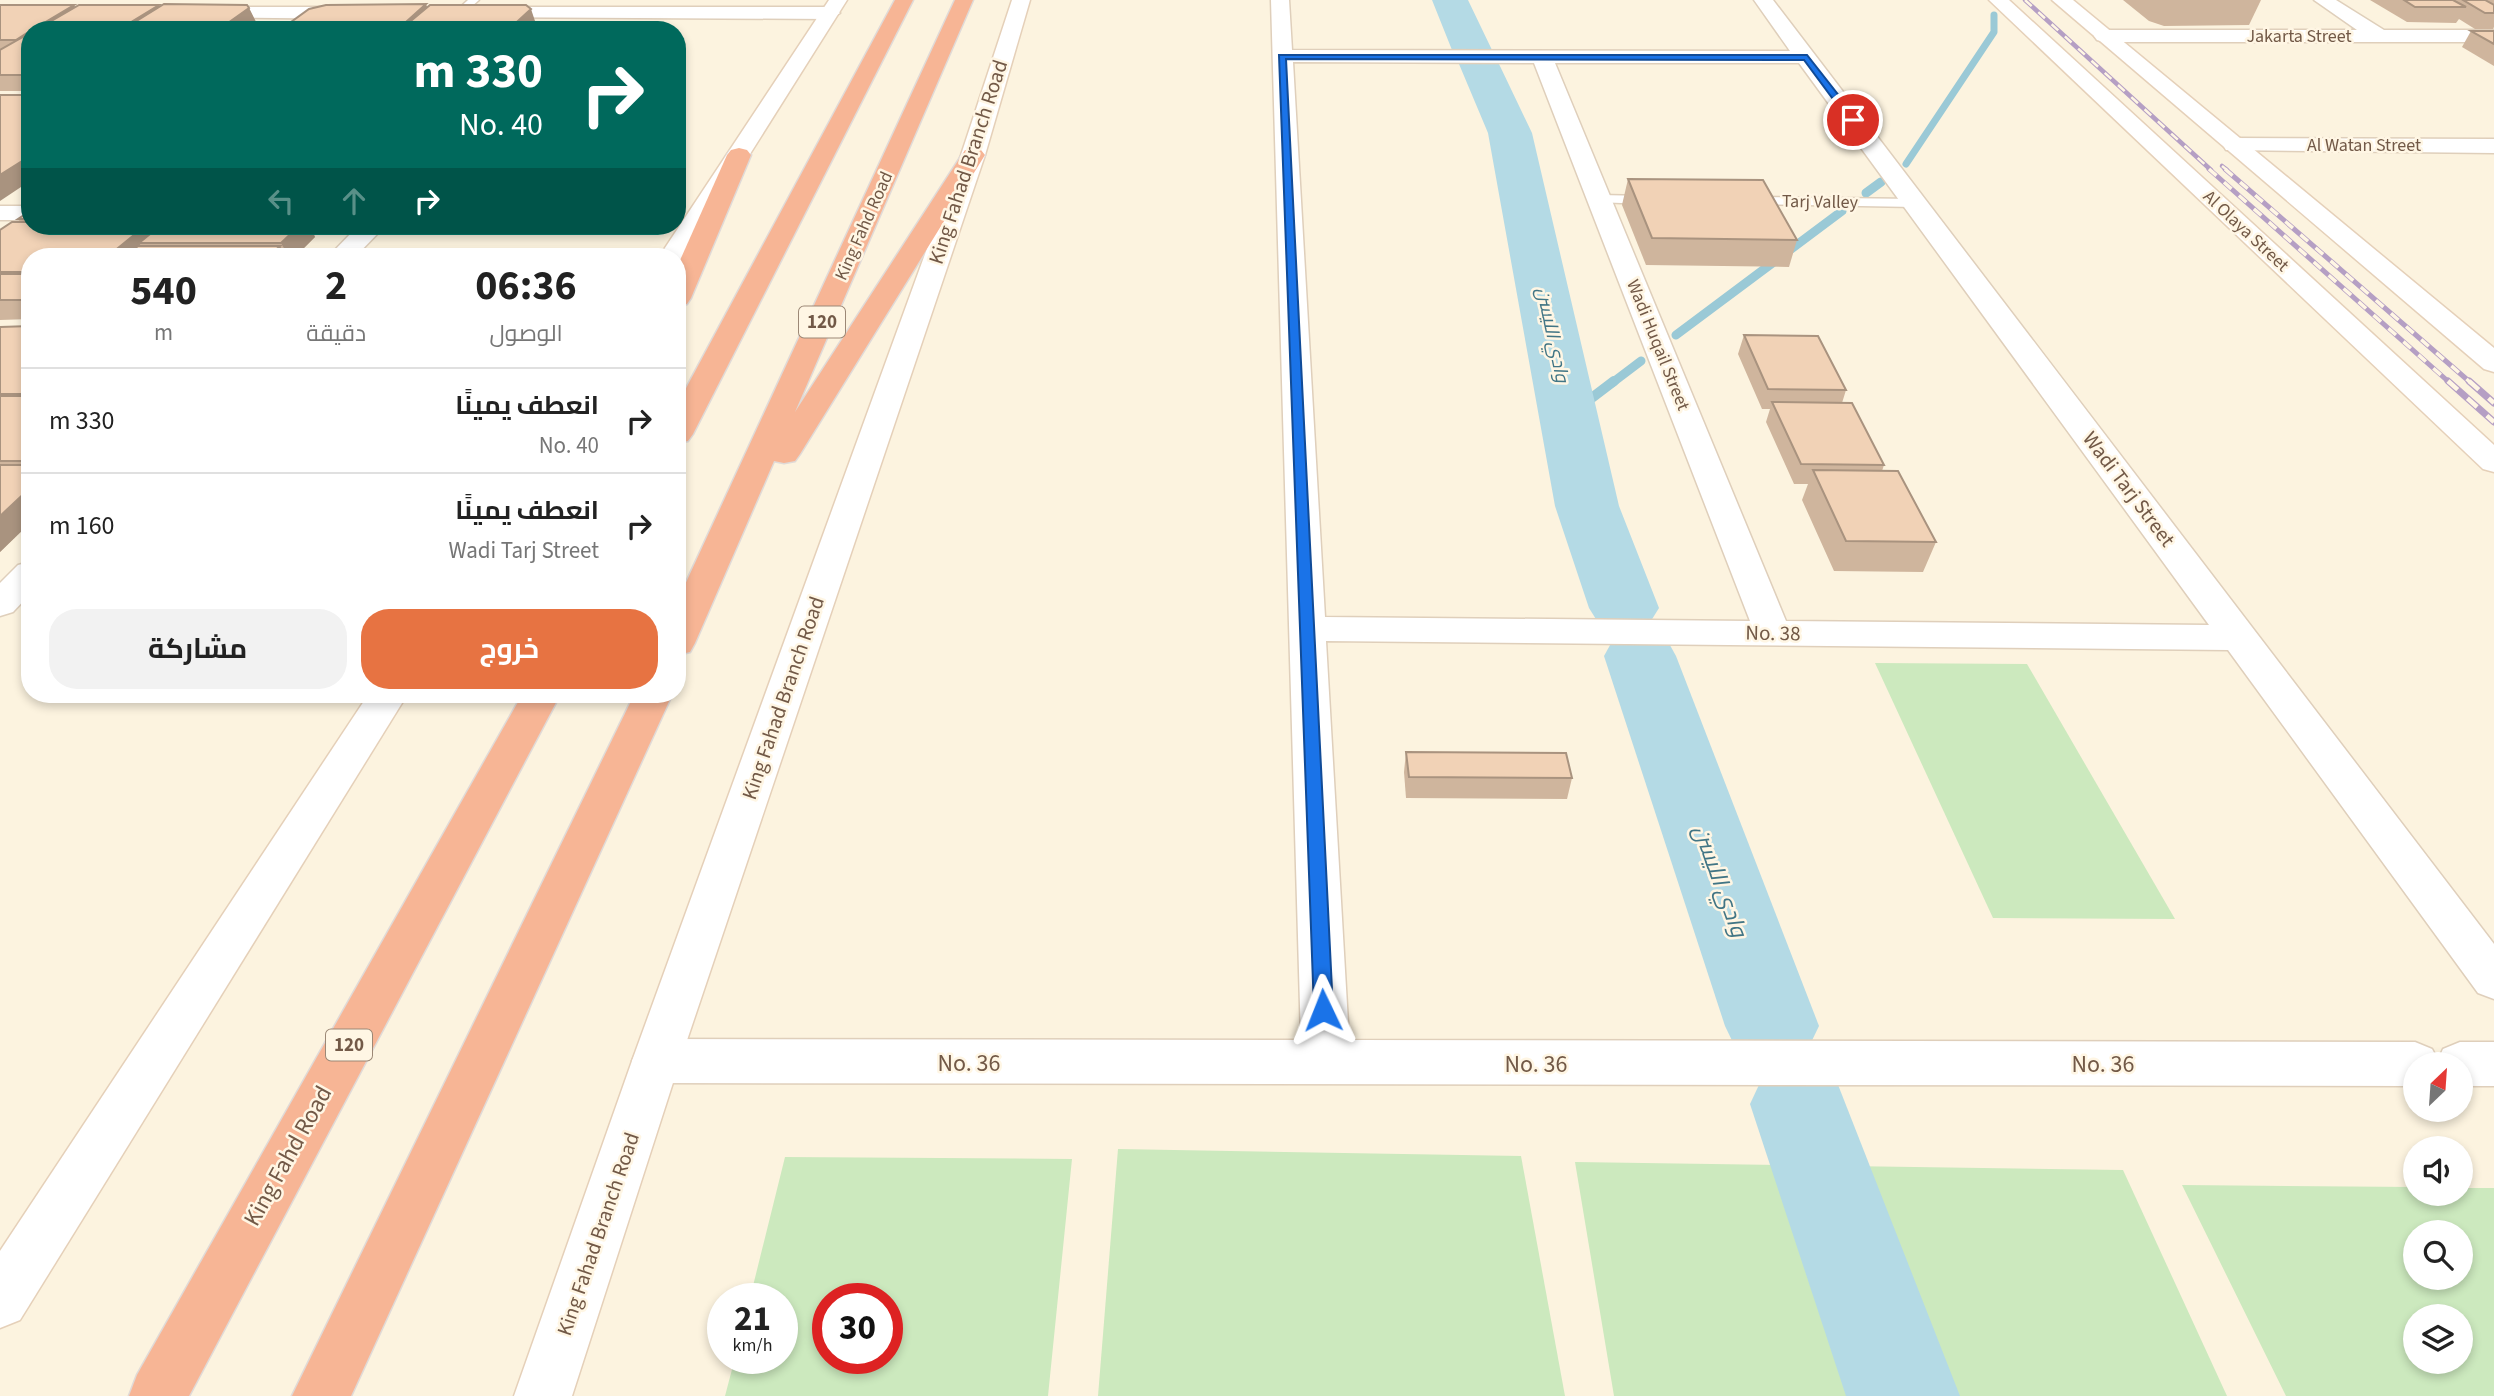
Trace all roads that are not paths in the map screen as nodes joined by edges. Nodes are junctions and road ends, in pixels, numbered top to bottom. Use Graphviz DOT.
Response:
graph roads {
  1 [pos="904,0"];
  2 [pos="964,0"];
  3 [pos="1021,0"];
  4 [pos="1280,0"];
  5 [pos="1763,0"];
  6 [pos="1998,0"];
  7 [pos="2061,0"];
  8 [pos="2323,0"];
  9 [pos="467,7"];
  10 [pos="834,7"];
  11 [pos="179,13"];
  12 [pos="304,13"];
  13 [pos="382,13"];
  14 [pos="433,13"];
  15 [pos="583,13"];
  16 [pos="293,21"];
  17 [pos="575,21"];
  18 [pos="2104,36"];
  19 [pos="2380,36"];
  20 [pos="2494,36"];
  21 [pos="1282,56"];
  22 [pos="1542,57"];
  23 [pos="1807,57"];
  24 [pos="2234,145"];
  25 [pos="2494,146"];
  26 [pos="739,155"];
  27 [pos="973,155"];
  28 [pos="1600,199"];
  29 [pos="1668,200"];
  30 [pos="1737,201"];
  31 [pos="1916,203"];
  32 [pos="0,213"];
  33 [pos="21,214"];
  34 [pos="21,221"];
  35 [pos="363,235"];
  36 [pos="0,237"];
  37 [pos="350,248"];
  38 [pos="678,248"];
  39 [pos="686,278"];
  40 [pos="2494,363"];
  41 [pos="686,416"];
  42 [pos="2494,462"];
  43 [pos="714,565"];
  44 [pos="21,582"];
  45 [pos="0,604"];
  46 [pos="686,624"];
  47 [pos="1307,629"];
  48 [pos="1773,633"];
  49 [pos="2240,638"];
  50 [pos="383,703"];
  51 [pos="649,703"];
  52 [pos="533,705"];
  53 [pos="2494,979"];
  54 [pos="656,1062"];
  55 [pos="1326,1064"];
  56 [pos="2403,1064"];
  57 [pos="2473,1065"];
  58 [pos="2494,1065"];
  59 [pos="0,1300"];
  60 [pos="185,1344"];
  61 [pos="327,1387"];
  62 [pos="152,1396"];
  63 [pos="158,1396"];
  64 [pos="543,1396"];
  1 -- 41 [label="highway"];
  2 -- 43 [label="highway, King Fahd Road / 120"];
  3 -- 27 [label="street, King Fahad Branch Road"];
  4 -- 21 [label="street"];
  5 -- 23 [label="street, Wadi Tarj Street"];
  6 -- 42 [label="street, Al Olaya Street"];
  7 -- 18 [label="street"];
  8 -- 19 [label="street"];
  9 -- 14 [label="street"];
  9 -- 15 [label="street"];
  10 -- 15 [label="street"];
  10 -- 26 [label="street"];
  11 -- 12 [label="street"];
  12 -- 13 [label="street"];
  12 -- 16 [label="street"];
  15 -- 17 [label="street"];
  18 -- 19 [label="street, Jakarta Street"];
  18 -- 24 [label="street"];
  19 -- 20 [label="street, Jakarta Street"];
  21 -- 22 [label="street"];
  21 -- 47 [label="street"];
  22 -- 23 [label="street"];
  22 -- 28 [label="street, Wadi Huqail Street"];
  23 -- 31 [label="street, Wadi Tarj Street"];
  24 -- 25 [label="street, Al Watan Street"];
  24 -- 40 [label="street"];
  26 -- 38 [label="street"];
  26 -- 39 [label="highway"];
  27 -- 43 [label="highway"];
  27 -- 54 [label="street, King Fahad Branch Road"];
  28 -- 29 [label="lane"];
  28 -- 48 [label="street, Wadi Huqail Street"];
  30 -- 31 [label="lane, Tarj Valley"];
  31 -- 49 [label="street, Wadi Tarj Street"];
  32 -- 33 [label="street"];
  34 -- 36 [label="street"];
  35 -- 37 [label="street"];
  43 -- 46 [label="highway, King Fahd Road / 120"];
  44 -- 45 [label="street"];
  47 -- 48 [label="street, No. 38"];
  47 -- 55 [label="street"];
  48 -- 49 [label="street, No. 38"];
  49 -- 53 [label="street, Wadi Tarj Street"];
  50 -- 59 [label="street"];
  51 -- 61 [label="highway"];
  52 -- 60 [label="highway, King Fahd Road / 120"];
  54 -- 55 [label="street, No. 36"];
  54 -- 64 [label="street, King Fahad Branch Road"];
  55 -- 56 [label="street, No. 36"];
  57 -- 58 [label="street"];
  60 -- 62 [label="highway"];
  60 -- 63 [label="highway, King Fahd Road / 120"];
}
